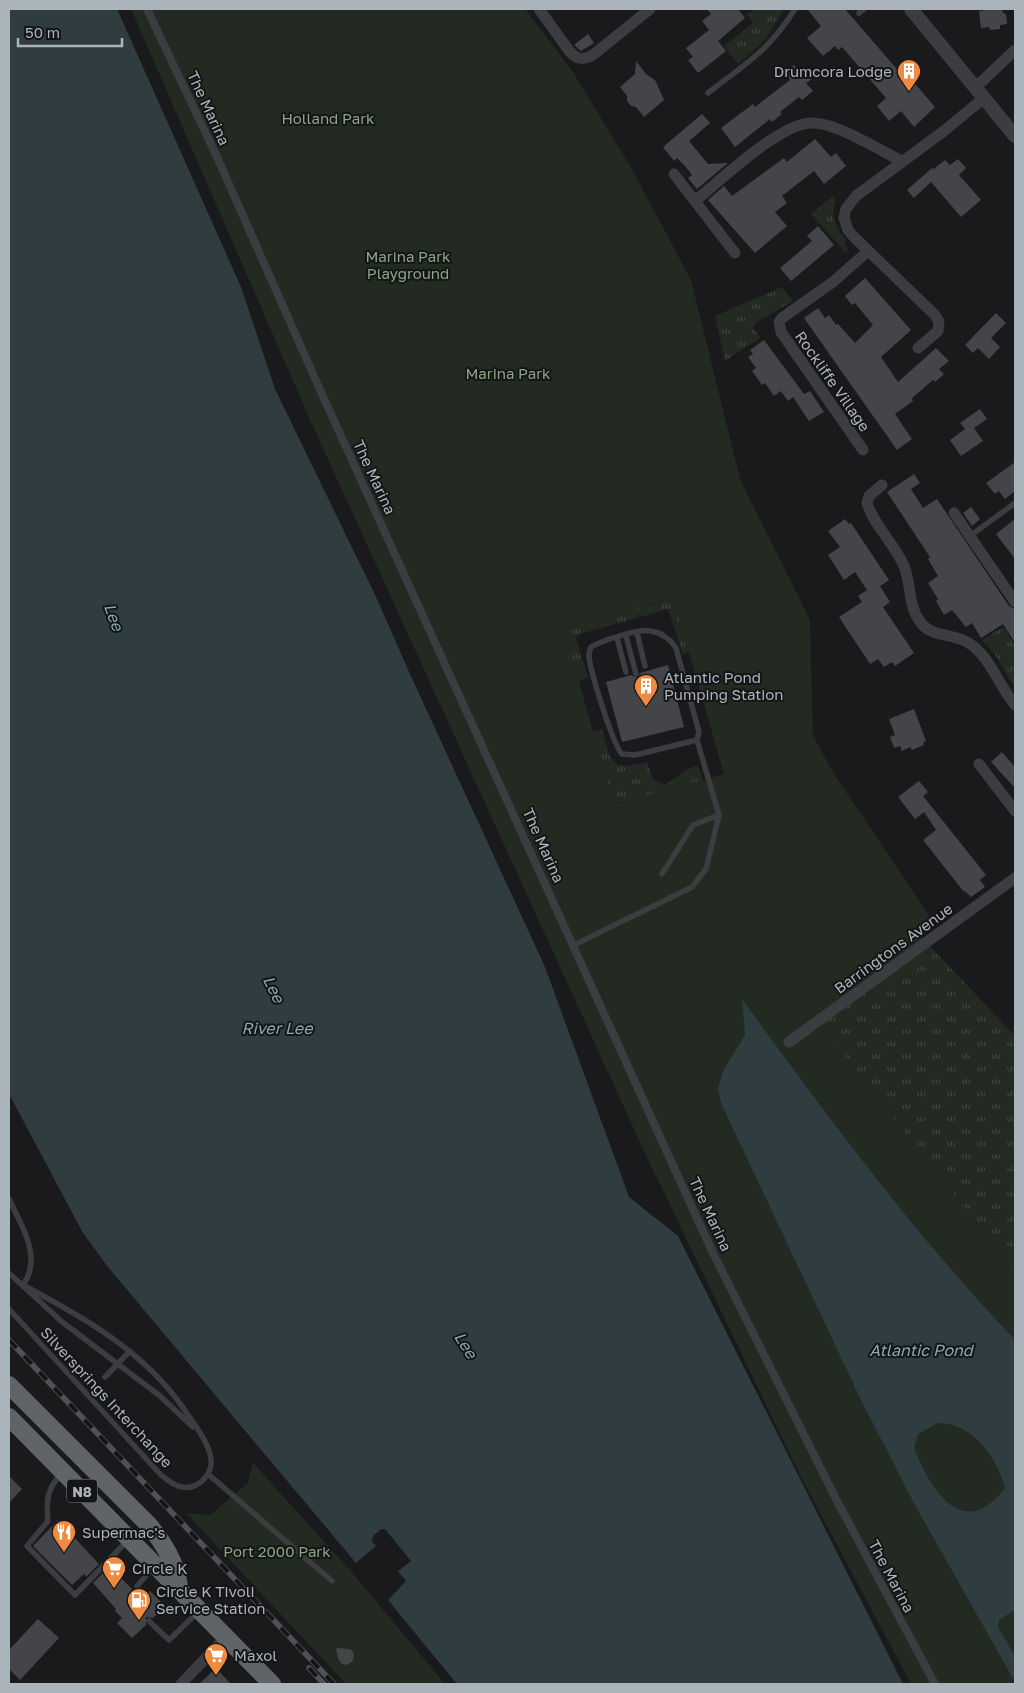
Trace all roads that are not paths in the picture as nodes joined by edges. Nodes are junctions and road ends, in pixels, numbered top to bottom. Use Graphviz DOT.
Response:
graph roads {
  1 [pos="147,9"];
  2 [pos="540,9"];
  3 [pos="650,9"];
  4 [pos="795,9"];
  5 [pos="911,9"];
  6 [pos="1015,50"];
  7 [pos="981,92"];
  8 [pos="708,93"];
  9 [pos="1015,136"];
  10 [pos="901,161"];
  11 [pos="674,174"];
  12 [pos="695,201"];
  13 [pos="868,251"];
  14 [pos="735,253"];
  15 [pos="918,348"];
  16 [pos="863,450"];
  17 [pos="882,485"];
  18 [pos="1015,503"];
  19 [pos="954,513"];
  20 [pos="970,536"];
  21 [pos="1015,602"];
  22 [pos="637,633"];
  23 [pos="626,636"];
  24 [pos="617,638"];
  25 [pos="645,666"];
  26 [pos="626,672"];
  27 [pos="636,674"];
  28 [pos="1015,705"];
  29 [pos="697,740"];
  30 [pos="979,764"];
  31 [pos="1015,811"];
  32 [pos="718,815"];
  33 [pos="662,874"];
  34 [pos="1015,878"];
  35 [pos="574,945"];
  36 [pos="789,1042"];
  37 [pos="9,1199"];
  38 [pos="9,1273"];
  39 [pos="23,1285"];
  40 [pos="9,1308"];
  41 [pos="130,1351"];
  42 [pos="118,1363"];
  43 [pos="105,1378"];
  44 [pos="9,1384"];
  45 [pos="9,1417"];
  46 [pos="199,1434"];
  47 [pos="63,1472"];
  48 [pos="208,1474"];
  49 [pos="130,1539"];
  50 [pos="156,1566"];
  51 [pos="332,1580"];
  52 [pos="179,1589"];
  53 [pos="142,1599"];
  54 [pos="200,1610"];
  55 [pos="149,1621"];
  56 [pos="226,1638"];
  57 [pos="265,1680"];
  58 [pos="181,1684"];
  59 [pos="935,1684"];
  1 -- 35 [label="street, The Marina"];
  2 -- 3 [label="street"];
  4 -- 8 [label="lane"];
  5 -- 7 [label="street"];
  6 -- 7 [label="street"];
  7 -- 9 [label="street"];
  7 -- 10 [label="street"];
  10 -- 12 [label="street"];
  10 -- 13 [label="street"];
  11 -- 12 [label="street"];
  12 -- 14 [label="street"];
  13 -- 15 [label="street"];
  13 -- 16 [label="street, Rockliffe Village"];
  17 -- 28 [label="street"];
  18 -- 20 [label="lane"];
  19 -- 20 [label="street"];
  20 -- 21 [label="street"];
  22 -- 23 [label="lane"];
  22 -- 25 [label="lane"];
  22 -- 29 [label="lane"];
  23 -- 24 [label="lane"];
  23 -- 27 [label="lane"];
  24 -- 26 [label="lane"];
  24 -- 29 [label="lane"];
  29 -- 32 [label="lane"];
  30 -- 31 [label="street"];
  32 -- 33 [label="lane"];
  32 -- 35 [label="lane"];
  34 -- 36 [label="street, Barringtons Avenue"];
  35 -- 59 [label="street, The Marina"];
  37 -- 39 [label="lane"];
  38 -- 39 [label="lane"];
  39 -- 41 [label="lane"];
  39 -- 42 [label="lane"];
  40 -- 48 [label="lane, Silversprings Interchange"];
  41 -- 42 [label="lane"];
  41 -- 46 [label="lane"];
  42 -- 43 [label="lane"];
  42 -- 46 [label="lane"];
  44 -- 52 [label="highway"];
  45 -- 47 [label="highway, N8"];
  46 -- 48 [label="lane"];
  47 -- 49 [label="highway, N8"];
  47 -- 49 [label="lane"];
  48 -- 51 [label="lane"];
  49 -- 50 [label="highway, N8"];
  50 -- 52 [label="highway, N8"];
  50 -- 53 [label="lane"];
  52 -- 54 [label="highway, N8"];
  54 -- 55 [label="lane"];
  54 -- 56 [label="highway, N8"];
  56 -- 57 [label="highway, N8"];
  56 -- 58 [label="street"];
}
